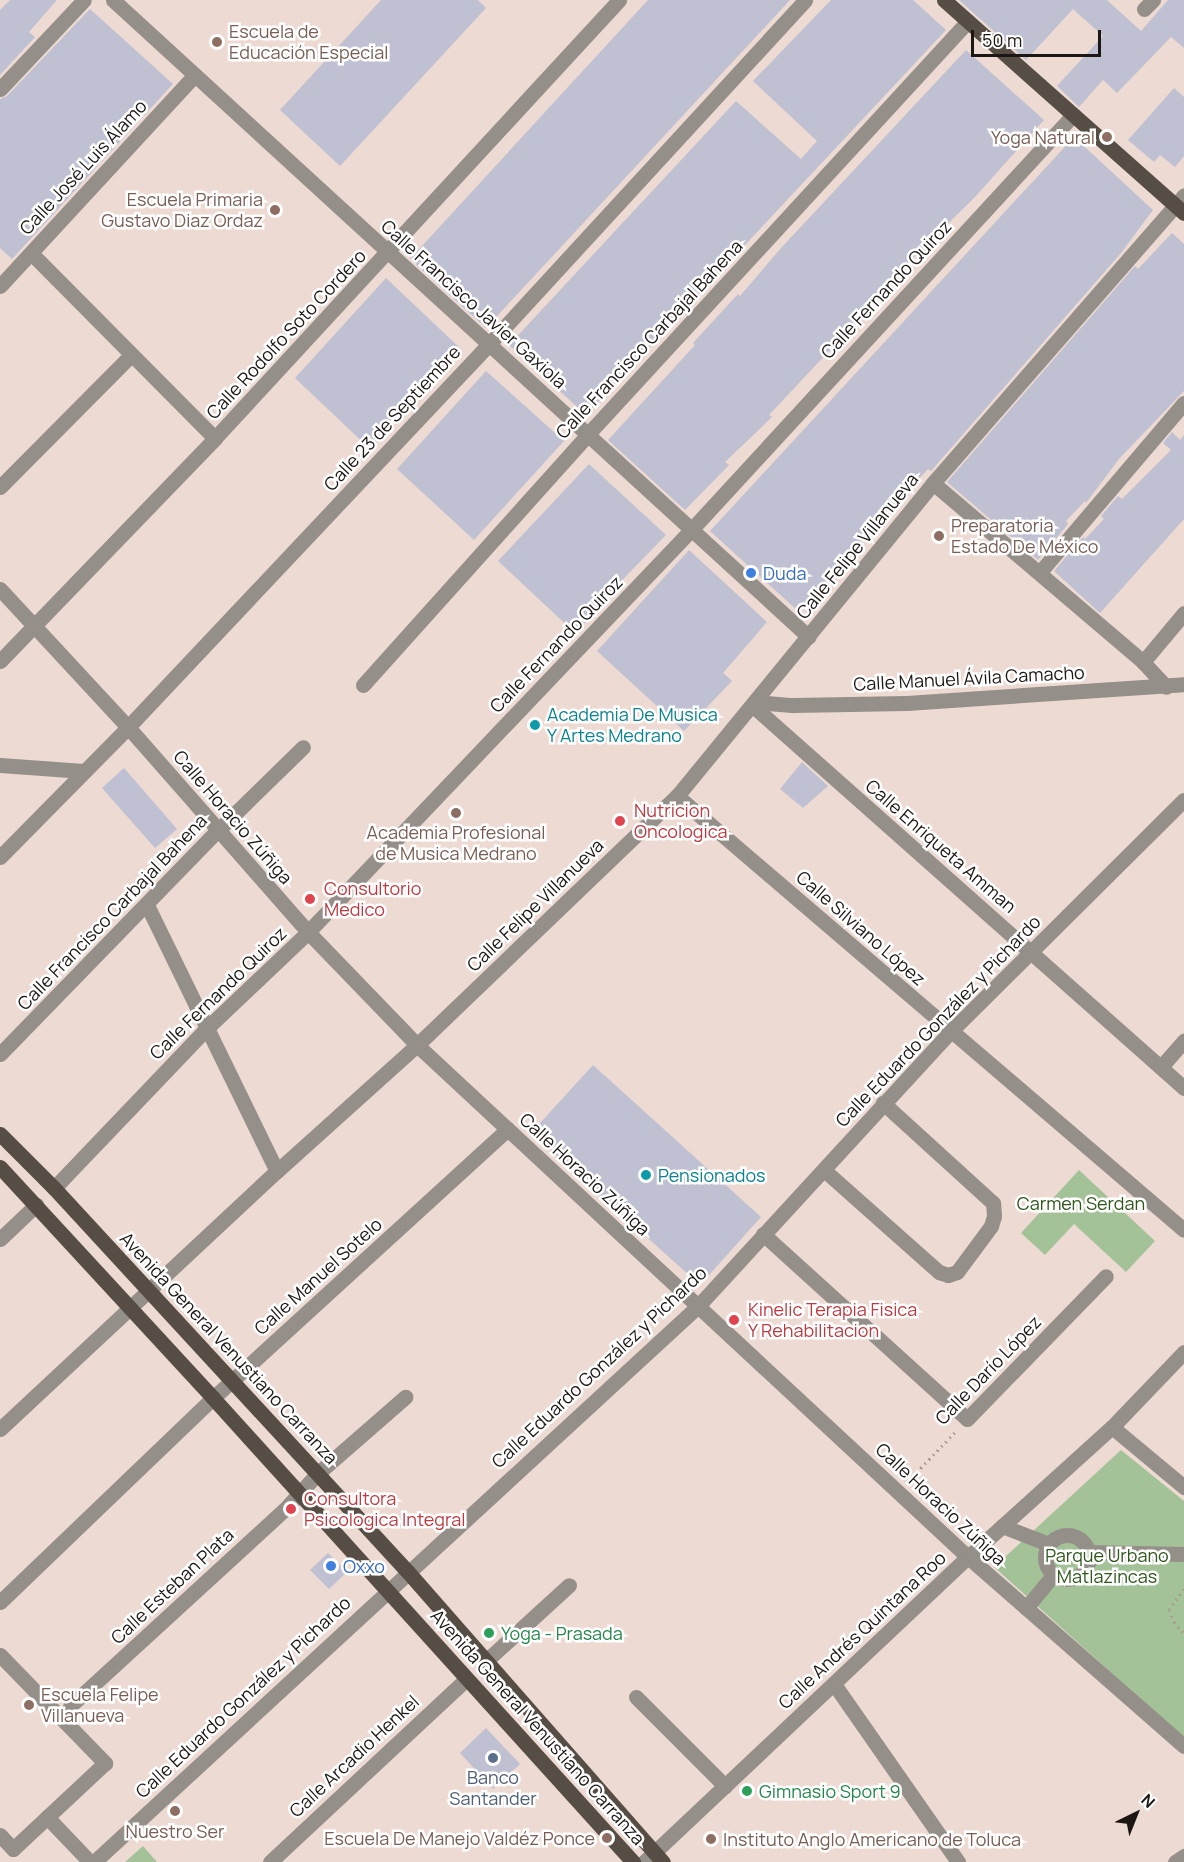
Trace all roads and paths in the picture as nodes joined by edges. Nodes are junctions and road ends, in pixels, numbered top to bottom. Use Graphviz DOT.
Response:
graph roads {
  1 [pos="84,0"];
  2 [pos="113,0"];
  3 [pos="619,0"];
  4 [pos="805,0"];
  5 [pos="945,0"];
  6 [pos="968,21"];
  7 [pos="195,75"];
  8 [pos="0,89"];
  9 [pos="1072,115"];
  10 [pos="1181,204"];
  11 [pos="389,252"];
  12 [pos="31,253"];
  13 [pos="0,285"];
  14 [pos="489,344"];
  15 [pos="131,355"];
  16 [pos="1184,403"];
  17 [pos="588,434"];
  18 [pos="215,438"];
  19 [pos="933,483"];
  20 [pos="0,487"];
  21 [pos="691,530"];
  22 [pos="1040,572"];
  23 [pos="0,589"];
  24 [pos="1184,613"];
  25 [pos="34,626"];
  26 [pos="809,637"];
  27 [pos="0,661"];
  28 [pos="1143,662"];
  29 [pos="1184,684"];
  30 [pos="363,685"];
  31 [pos="1166,687"];
  32 [pos="754,704"];
  33 [pos="128,727"];
  34 [pos="303,747"];
  35 [pos="0,765"];
  36 [pos="84,771"];
  37 [pos="677,796"];
  38 [pos="1180,811"];
  39 [pos="217,831"];
  40 [pos="0,857"];
  41 [pos="147,905"];
  42 [pos="308,932"];
  43 [pos="1030,951"];
  44 [pos="208,1027"];
  45 [pos="951,1031"];
  46 [pos="1184,1041"];
  47 [pos="417,1045"];
  48 [pos="0,1054"];
  49 [pos="1161,1066"];
  50 [pos="1184,1088"];
  51 [pos="883,1103"];
  52 [pos="508,1129"];
  53 [pos="0,1134"];
  54 [pos="0,1167"];
  55 [pos="824,1170"];
  56 [pos="277,1171"];
  57 [pos="54,1188"];
  58 [pos="36,1205"];
  59 [pos="1184,1230"];
  60 [pos="763,1234"];
  61 [pos="0,1239"];
  62 [pos="1106,1276"];
  63 [pos="149,1290"];
  64 [pos="698,1306"];
  65 [pos="130,1307"];
  66 [pos="1184,1352"];
  67 [pos="232,1381"];
  68 [pos="405,1397"];
  69 [pos="213,1398"];
  70 [pos="7,1418"];
  71 [pos="967,1419"];
  72 [pos="1112,1427"];
  73 [pos="0,1429"];
  74 [pos="318,1473"];
  75 [pos="1184,1487"];
  76 [pos="899,1492"];
  77 [pos="299,1493"];
  78 [pos="1002,1526"];
  79 [pos="1049,1544"];
  80 [pos="1089,1552"];
  81 [pos="1184,1554"];
  82 [pos="968,1557"];
  83 [pos="408,1572"];
  84 [pos="1054,1574"];
  85 [pos="569,1585"];
  86 [pos="388,1589"];
  87 [pos="1184,1590"];
  88 [pos="0,1602"];
  89 [pos="1026,1608"];
  90 [pos="1184,1633"];
  91 [pos="0,1655"];
  92 [pos="487,1660"];
  93 [pos="466,1679"];
  94 [pos="834,1684"];
  95 [pos="636,1697"];
  96 [pos="70,1706"];
  97 [pos="1184,1746"];
  98 [pos="725,1786"];
  99 [pos="47,1817"];
  100 [pos="0,1835"];
  101 [pos="1184,1856"];
  102 [pos="654,1859"];
  103 [pos="92,1862"];
  104 [pos="270,1862"];
  105 [pos="633,1862"];
  106 [pos="958,1862"];
  107 [pos="1175,1862"];
  1 -- 8 [label="street"];
  2 -- 7 [label="street, Calle Francisco Javier Gaxiola"];
  3 -- 11 [label="street, Calle Rodolfo Soto Cordero"];
  4 -- 14 [label="street, Calle 23 de Septiembre"];
  5 -- 6 [label="main road"];
  6 -- 9 [label="main road"];
  6 -- 17 [label="street, Calle Francisco Carbajal Bahena"];
  7 -- 11 [label="street, Calle Francisco Javier Gaxiola"];
  7 -- 12 [label="street, Calle José Luis Álamo"];
  9 -- 10 [label="main road"];
  9 -- 21 [label="street, Calle Fernando Quiroz"];
  10 -- 19 [label="street, Calle Felipe Villanueva"];
  11 -- 14 [label="street, Calle Francisco Javier Gaxiola"];
  11 -- 18 [label="street, Calle Rodolfo Soto Cordero"];
  12 -- 13 [label="street, Calle José Luis Álamo"];
  12 -- 15 [label="street"];
  14 -- 17 [label="street, Calle Francisco Javier Gaxiola"];
  14 -- 33 [label="street, Calle 23 de Septiembre"];
  15 -- 18 [label="street"];
  15 -- 20 [label="street"];
  16 -- 22 [label="street"];
  17 -- 21 [label="street, Calle Francisco Javier Gaxiola"];
  17 -- 30 [label="street, Calle Francisco Carbajal Bahena"];
  18 -- 25 [label="street, Calle Rodolfo Soto Cordero"];
  19 -- 22 [label="street"];
  19 -- 26 [label="street, Calle Felipe Villanueva"];
  21 -- 26 [label="street, Calle Francisco Javier Gaxiola"];
  21 -- 42 [label="street, Calle Fernando Quiroz"];
  22 -- 28 [label="street"];
  23 -- 25 [label="street, Calle Horacio Zúñiga"];
  24 -- 28 [label="street"];
  25 -- 27 [label="street, Calle Rodolfo Soto Cordero"];
  25 -- 33 [label="street, Calle Horacio Zúñiga"];
  26 -- 32 [label="street, Calle Felipe Villanueva"];
  28 -- 31 [label="street"];
  29 -- 31 [label="street, Calle Manuel Ávila Camacho"];
  31 -- 32 [label="street, Calle Manuel Ávila Camacho"];
  32 -- 37 [label="street, Calle Felipe Villanueva"];
  32 -- 43 [label="street, Calle Enriqueta Amman"];
  33 -- 36 [label="street, Calle 23 de Septiembre"];
  33 -- 39 [label="street, Calle Horacio Zúñiga"];
  34 -- 39 [label="street, Calle Francisco Carbajal Bahena"];
  35 -- 36 [label="street"];
  36 -- 40 [label="street, Calle 23 de Septiembre"];
  37 -- 45 [label="street, Calle Silviano López"];
  37 -- 47 [label="street, Calle Felipe Villanueva"];
  38 -- 43 [label="street, Calle Eduardo González y Pichardo"];
  39 -- 41 [label="street, Calle Francisco Carbajal Bahena"];
  39 -- 42 [label="street, Calle Horacio Zúñiga"];
  41 -- 44 [label="street"];
  41 -- 48 [label="street, Calle Francisco Carbajal Bahena"];
  42 -- 44 [label="street, Calle Fernando Quiroz"];
  42 -- 47 [label="street, Calle Horacio Zúñiga"];
  43 -- 45 [label="street, Calle Eduardo González y Pichardo"];
  43 -- 49 [label="street, Calle Enriqueta Amman"];
  44 -- 56 [label="street"];
  44 -- 57 [label="street, Calle Fernando Quiroz"];
  45 -- 51 [label="street, Calle Eduardo González y Pichardo"];
  45 -- 59 [label="street, Calle Silviano López"];
  46 -- 49 [label="street"];
  47 -- 52 [label="street, Calle Horacio Zúñiga"];
  47 -- 56 [label="street, Calle Felipe Villanueva"];
  49 -- 50 [label="street, Calle Enriqueta Amman"];
  51 -- 55 [label="street, Calle Eduardo González y Pichardo"];
  51 -- 55 [label="street"];
  52 -- 64 [label="street, Calle Horacio Zúñiga"];
  52 -- 67 [label="street, Calle Manuel Sotelo"];
  53 -- 57 [label="main road, Avenida General Venustiano Carranza"];
  54 -- 58 [label="main road, Avenida General Venustiano Carranza"];
  55 -- 60 [label="street, Calle Eduardo González y Pichardo"];
  56 -- 63 [label="street, Calle Felipe Villanueva"];
  57 -- 63 [label="main road, Avenida General Venustiano Carranza"];
  58 -- 61 [label="street"];
  58 -- 65 [label="main road, Avenida General Venustiano Carranza"];
  60 -- 64 [label="street, Calle Eduardo González y Pichardo"];
  60 -- 71 [label="street"];
  62 -- 71 [label="street, Calle Darío López"];
  63 -- 65 [label="street, Calle Felipe Villanueva"];
  63 -- 67 [label="main road, Avenida General Venustiano Carranza"];
  64 -- 76 [label="street, Calle Horacio Zúñiga"];
  64 -- 83 [label="street, Calle Eduardo González y Pichardo"];
  65 -- 69 [label="main road, Avenida General Venustiano Carranza"];
  65 -- 70 [label="street, Calle Felipe Villanueva"];
  66 -- 72 [label="street, Calle Andrés Quintana Roo"];
  67 -- 69 [label="street, Calle Manuel Sotelo"];
  67 -- 74 [label="main road, Avenida General Venustiano Carranza"];
  68 -- 74 [label="street, Calle Esteban Plata"];
  69 -- 77 [label="main road, Avenida General Venustiano Carranza"];
  69 -- 88 [label="street, Calle Manuel Sotelo"];
  70 -- 73 [label="street, Calle Felipe Villanueva"];
  71 -- 76 [label="path, Calle Darío López"];
  72 -- 75 [label="street"];
  72 -- 78 [label="street, Calle Andrés Quintana Roo"];
  74 -- 77 [label="street, Calle Esteban Plata"];
  74 -- 83 [label="main road, Avenida General Venustiano Carranza"];
  76 -- 82 [label="street, Calle Horacio Zúñiga"];
  77 -- 86 [label="main road, Avenida General Venustiano Carranza"];
  77 -- 96 [label="street, Calle Esteban Plata"];
  78 -- 79 [label="street"];
  78 -- 82 [label="street, Calle Andrés Quintana Roo"];
  79 -- 80 [label="street"];
  79 -- 84 [label="street"];
  80 -- 81 [label="street"];
  80 -- 84 [label="street"];
  82 -- 89 [label="street, Calle Horacio Zúñiga"];
  82 -- 94 [label="street, Calle Andrés Quintana Roo"];
  83 -- 86 [label="street, Calle Eduardo González y Pichardo"];
  83 -- 92 [label="main road, Avenida General Venustiano Carranza"];
  84 -- 89 [label="street"];
  85 -- 92 [label="street"];
  86 -- 93 [label="main road, Avenida General Venustiano Carranza"];
  86 -- 103 [label="street, Calle Eduardo González y Pichardo"];
  87 -- 90 [label="path"];
  89 -- 97 [label="street, Calle Horacio Zúñiga"];
  91 -- 99 [label="street"];
  92 -- 102 [label="main road, Avenida General Venustiano Carranza"];
  93 -- 104 [label="street, Calle Arcadio Henkel"];
  93 -- 105 [label="main road, Avenida General Venustiano Carranza"];
  94 -- 98 [label="street, Calle Andrés Quintana Roo"];
  94 -- 106 [label="street"];
  95 -- 98 [label="street"];
  98 -- 102 [label="street, Calle Andrés Quintana Roo"];
  99 -- 100 [label="street"];
  99 -- 103 [label="street"];
  101 -- 107 [label="street"];
}
